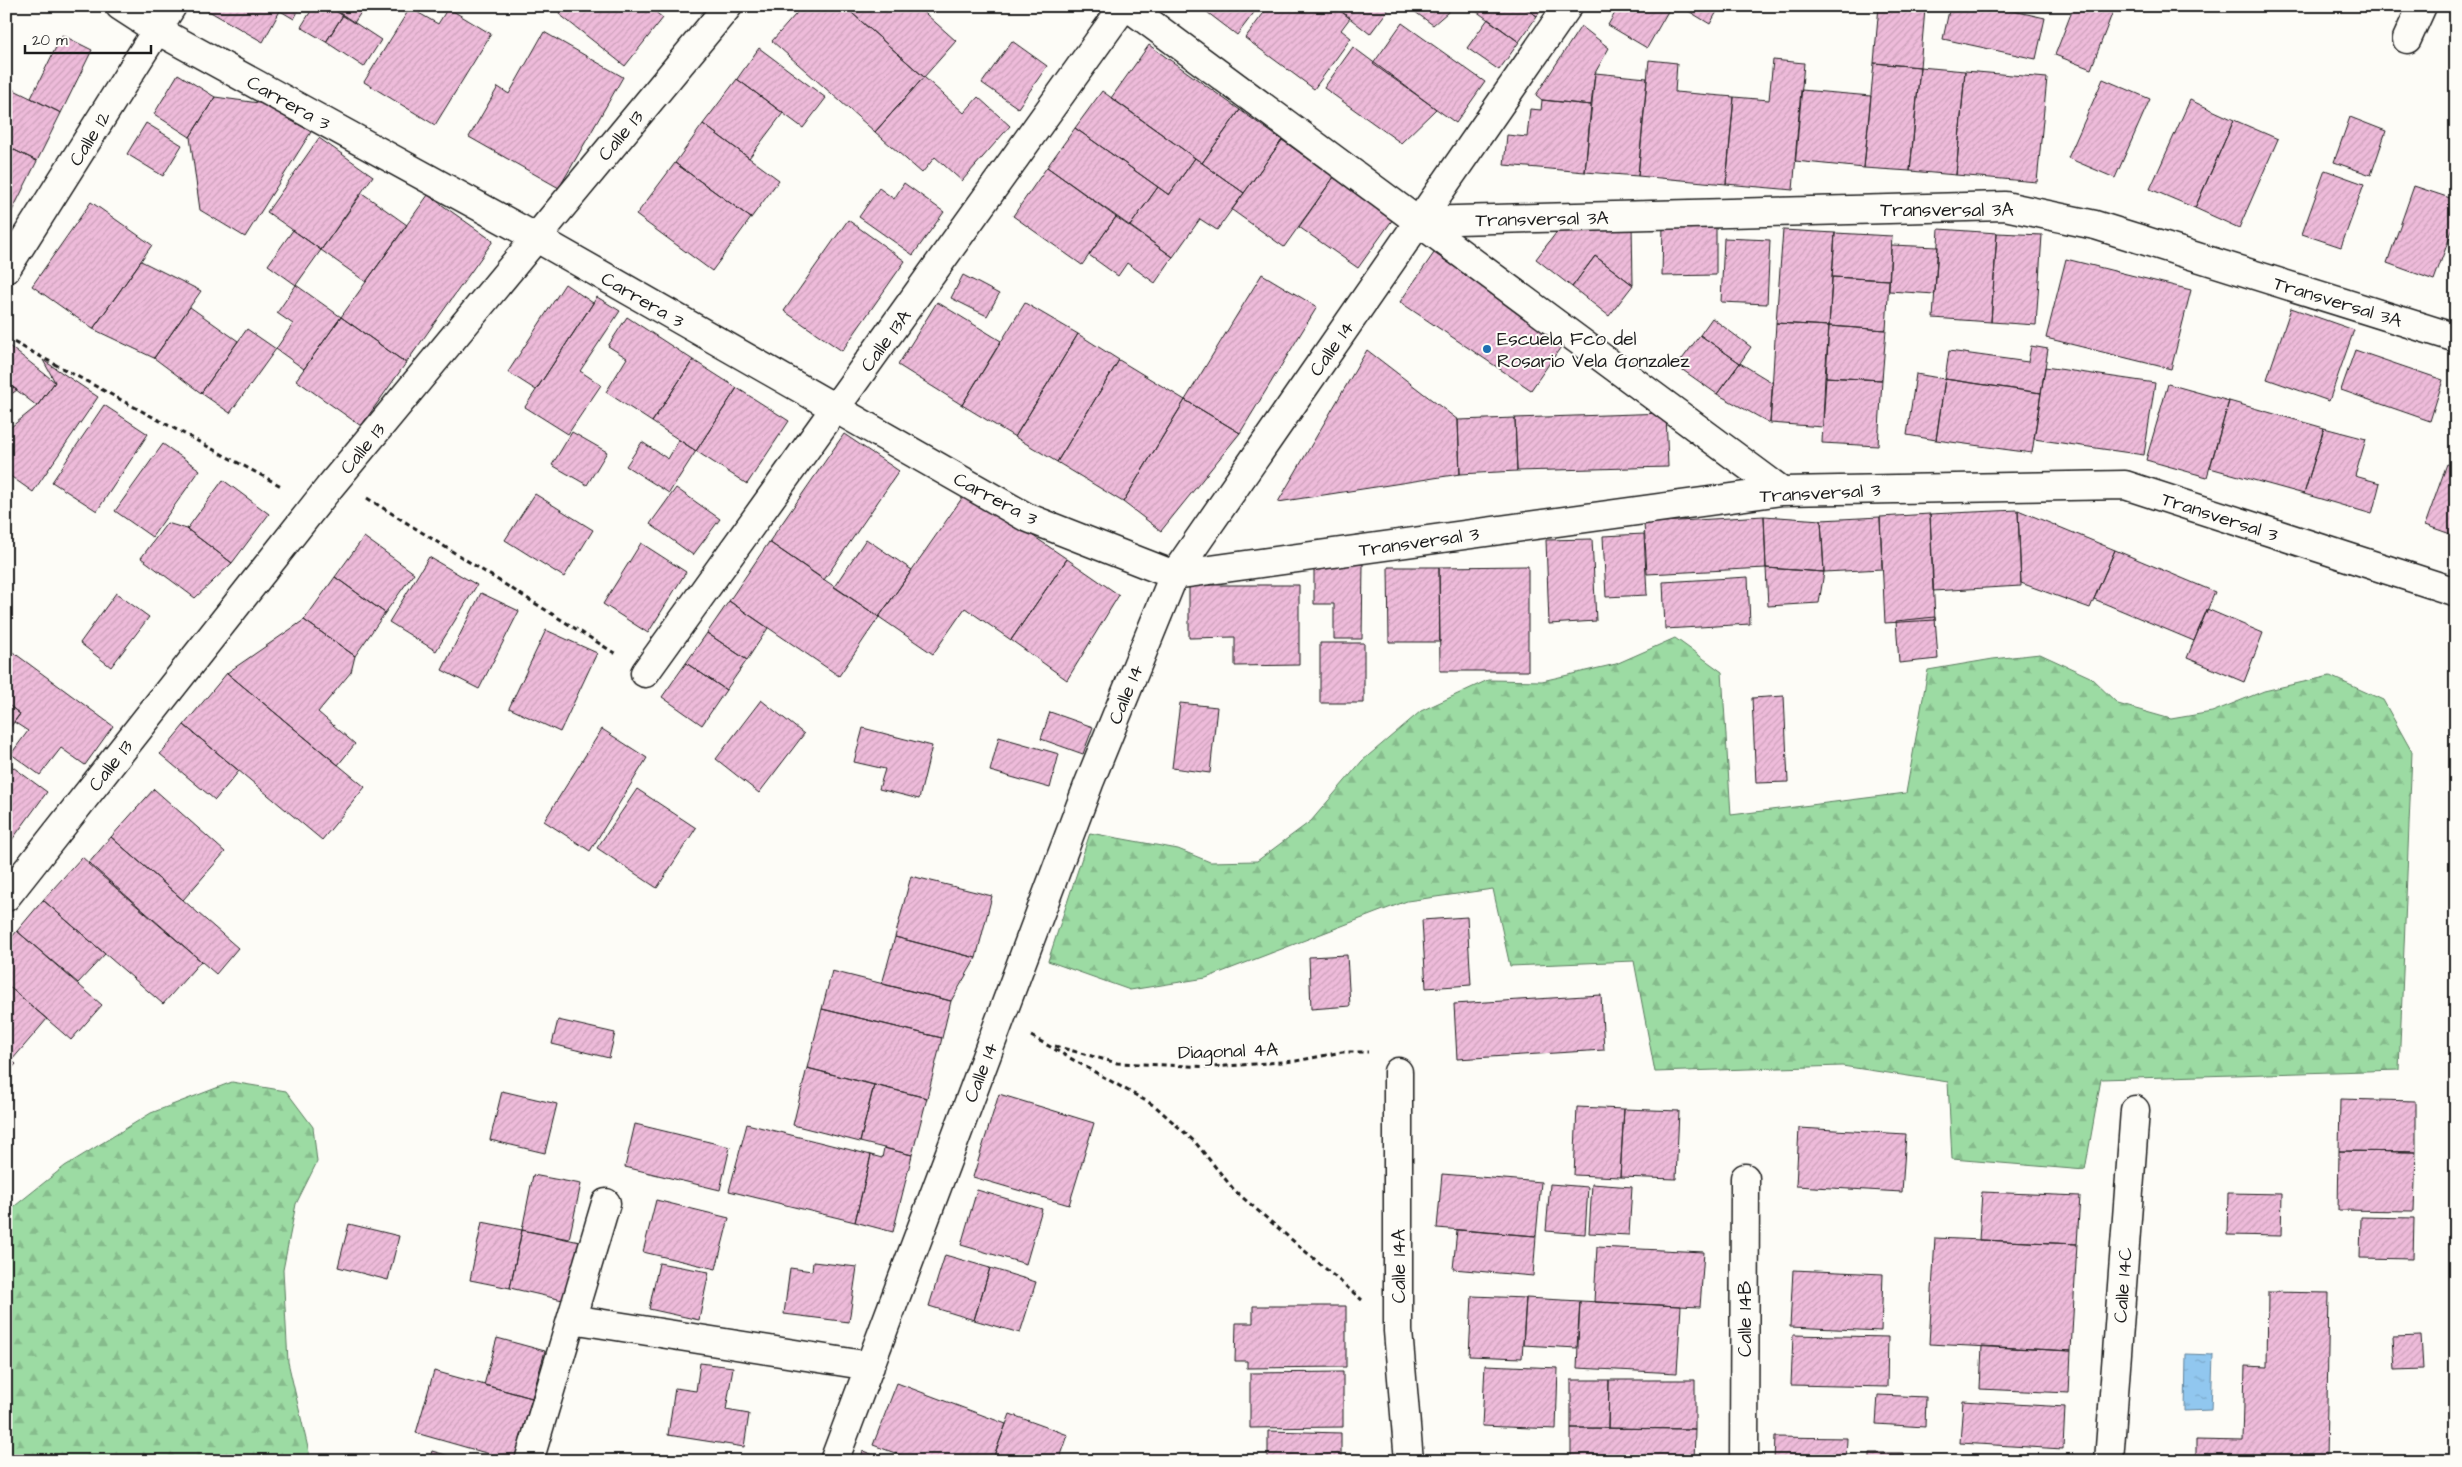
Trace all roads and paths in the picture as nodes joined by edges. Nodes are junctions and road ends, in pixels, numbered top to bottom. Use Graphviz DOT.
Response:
graph roads {
  1 [pos="120,6"];
  2 [pos="172,6"];
  3 [pos="728,6"];
  4 [pos="1126,6"];
  5 [pos="1568,6"];
  6 [pos="2422,6"];
  7 [pos="157,30"];
  8 [pos="2407,40"];
  9 [pos="1419,221"];
  10 [pos="536,237"];
  11 [pos="6,269"];
  12 [pos="2456,338"];
  13 [pos="836,408"];
  14 [pos="1782,491"];
  15 [pos="1174,575"];
  16 [pos="2456,592"];
  17 [pos="645,673"];
  18 [pos="6,897"];
  19 [pos="999,1022"];
  20 [pos="1049,1044"];
  21 [pos="1398,1072"];
  22 [pos="2135,1110"];
  23 [pos="1745,1178"];
  24 [pos="606,1203"];
  25 [pos="572,1320"];
  26 [pos="1398,1331"];
  27 [pos="870,1366"];
  28 [pos="529,1461"];
  29 [pos="834,1461"];
  30 [pos="1409,1461"];
  31 [pos="1744,1461"];
  32 [pos="2109,1461"];
  1 -- 7 [label="street, Carrera 3"];
  2 -- 7 [label="street, Calle 12"];
  3 -- 10 [label="street, Calle 13"];
  4 -- 9 [label="street"];
  4 -- 13 [label="street, Calle 13A"];
  5 -- 9 [label="street, Calle 14"];
  6 -- 8 [label="street"];
  7 -- 10 [label="street, Carrera 3"];
  7 -- 11 [label="street, Calle 12"];
  9 -- 12 [label="street, Transversal 3A"];
  9 -- 14 [label="street"];
  9 -- 15 [label="street, Calle 14"];
  10 -- 13 [label="street, Carrera 3"];
  10 -- 18 [label="street, Calle 13"];
  13 -- 15 [label="street, Carrera 3"];
  13 -- 17 [label="street, Calle 13A"];
  14 -- 15 [label="street, Transversal 3"];
  14 -- 16 [label="street, Transversal 3"];
  15 -- 19 [label="street, Calle 14"];
  19 -- 20 [label="path"];
  19 -- 27 [label="street, Calle 14"];
  20 -- 21 [label="path, Diagonal 4A"];
  20 -- 26 [label="path"];
  21 -- 26 [label="street, Calle 14A"];
  22 -- 32 [label="street, Calle 14C"];
  23 -- 31 [label="street, Calle 14B"];
  24 -- 25 [label="street"];
  25 -- 27 [label="street"];
  25 -- 28 [label="street"];
  26 -- 30 [label="street, Calle 14A"];
  27 -- 29 [label="street, Calle 14"];
}
